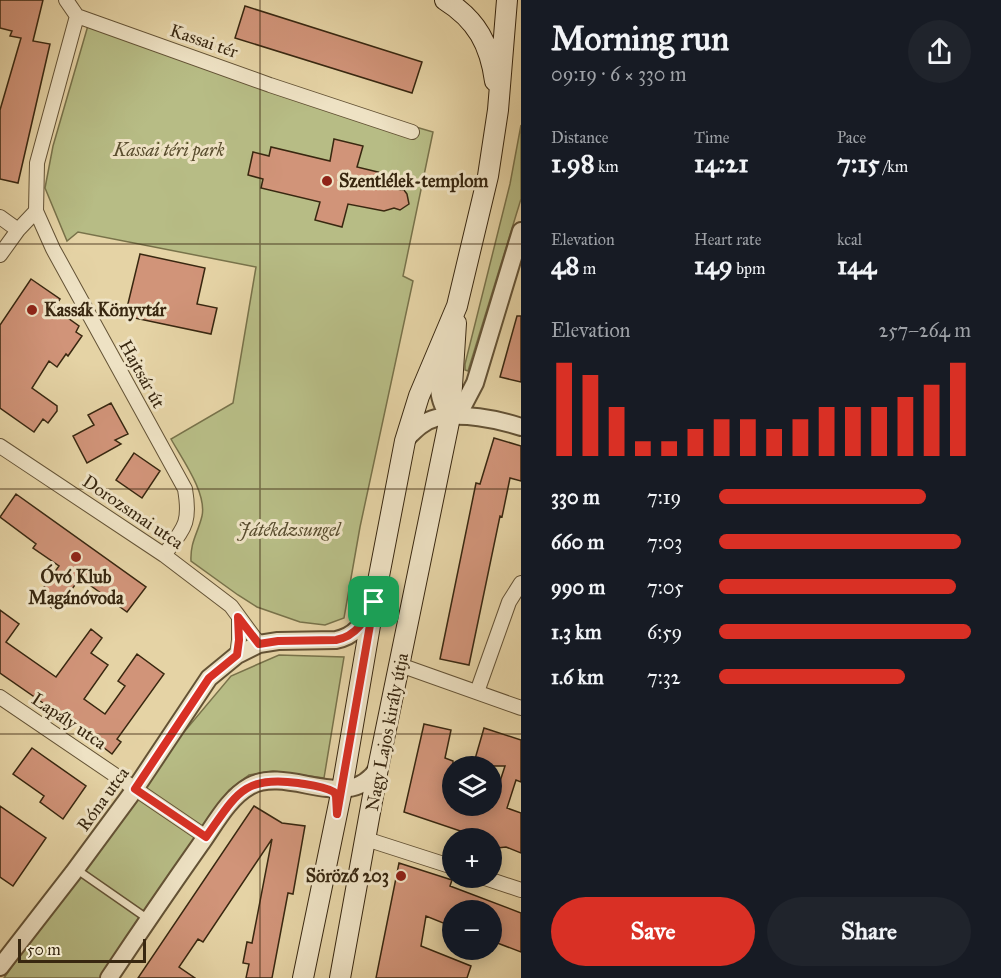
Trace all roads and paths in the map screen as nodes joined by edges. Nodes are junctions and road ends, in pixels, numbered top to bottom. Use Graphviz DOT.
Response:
graph roads {
  1 [pos="66,0"];
  2 [pos="445,0"];
  3 [pos="507,0"];
  4 [pos="77,16"];
  5 [pos="498,110"];
  6 [pos="412,132"];
  7 [pos="36,211"];
  8 [pos="0,217"];
  9 [pos="18,230"];
  10 [pos="521,231"];
  11 [pos="0,255"];
  12 [pos="457,306"];
  13 [pos="450,417"];
  14 [pos="521,427"];
  15 [pos="405,441"];
  16 [pos="0,446"];
  17 [pos="164,555"];
  18 [pos="521,583"];
  19 [pos="374,602"];
  20 [pos="238,617"];
  21 [pos="259,644"];
  22 [pos="237,655"];
  23 [pos="400,666"];
  24 [pos="477,692"];
  25 [pos="0,697"];
  26 [pos="521,708"];
  27 [pos="378,768"];
  28 [pos="135,789"];
  29 [pos="334,789"];
  30 [pos="206,837"];
  31 [pos="366,839"];
  32 [pos="442,863"];
  33 [pos="76,869"];
  34 [pos="502,884"];
  35 [pos="521,890"];
  36 [pos="148,919"];
  37 [pos="0,967"];
  38 [pos="109,978"];
  39 [pos="303,978"];
  40 [pos="340,978"];
  1 -- 4 [label="street"];
  2 -- 5 [label="main road"];
  3 -- 5 [label="main road, Nagy Lajos király útja"];
  4 -- 6 [label="street, Kassai tér"];
  4 -- 7 [label="street"];
  5 -- 12 [label="main road, Nagy Lajos király útja"];
  7 -- 9 [label="street"];
  7 -- 17 [label="street, Hajtsár út"];
  8 -- 9 [label="street"];
  9 -- 11 [label="street"];
  10 -- 13 [label="street"];
  12 -- 13 [label="main road, Nagy Lajos király útja"];
  12 -- 15 [label="main road, Nagy Lajos király útja"];
  13 -- 14 [label="street"];
  13 -- 15 [label="street"];
  13 -- 23 [label="main road, Nagy Lajos király útja"];
  15 -- 19 [label="main road, Nagy Lajos király útja"];
  16 -- 17 [label="street, Dorozsmai utca"];
  17 -- 20 [label="street, Dorozsmai utca"];
  18 -- 24 [label="street"];
  19 -- 21 [label="street"];
  19 -- 29 [label="main road, Nagy Lajos király útja"];
  20 -- 21 [label="street, Dorozsmai utca"];
  20 -- 22 [label="street"];
  21 -- 22 [label="street"];
  22 -- 28 [label="street, Róna utca"];
  23 -- 24 [label="street"];
  23 -- 27 [label="main road, Nagy Lajos király útja"];
  24 -- 26 [label="street"];
  25 -- 28 [label="street, Lapály utca"];
  27 -- 29 [label="street"];
  27 -- 31 [label="main road, Nagy Lajos király útja"];
  28 -- 30 [label="street, Lapály utca"];
  28 -- 33 [label="street, Róna utca"];
  29 -- 30 [label="street"];
  29 -- 39 [label="main road, Nagy Lajos király útja"];
  30 -- 36 [label="street"];
  31 -- 32 [label="street"];
  31 -- 40 [label="main road, Nagy Lajos király útja"];
  33 -- 36 [label="lane"];
  33 -- 37 [label="street, Róna utca"];
  34 -- 35 [label="street"];
  36 -- 38 [label="street"];
}
